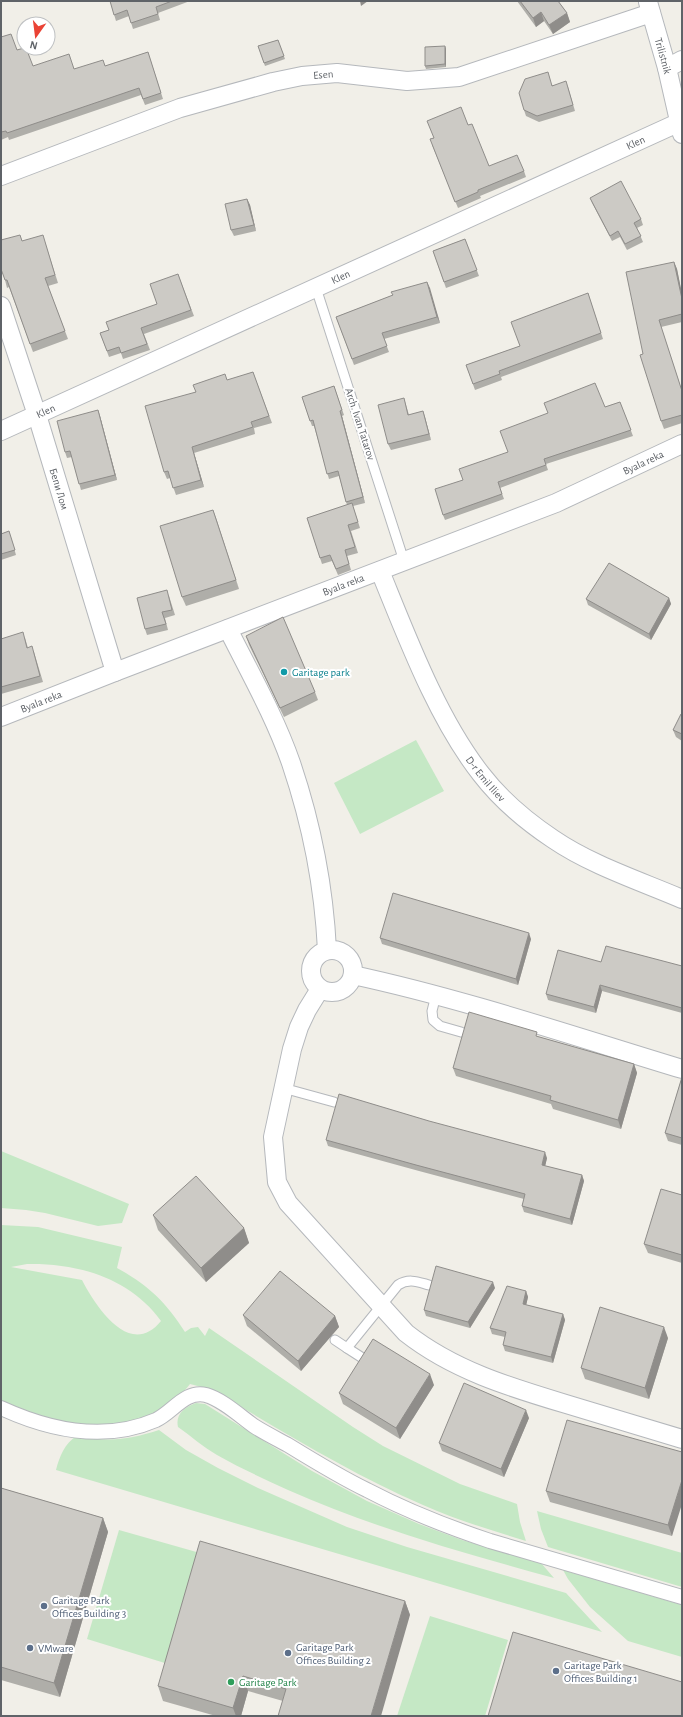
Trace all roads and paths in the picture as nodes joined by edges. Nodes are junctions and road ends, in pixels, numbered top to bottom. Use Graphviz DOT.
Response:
graph roads {
  1 [pos="649,7"];
  2 [pos="675,64"];
  3 [pos="681,128"];
  4 [pos="1,176"];
  5 [pos="316,288"];
  6 [pos="1,306"];
  7 [pos="37,415"];
  8 [pos="1,431"];
  9 [pos="682,444"];
  10 [pos="404,561"];
  11 [pos="380,571"];
  12 [pos="228,629"];
  13 [pos="115,672"];
  14 [pos="1,717"];
  15 [pos="682,899"];
  16 [pos="327,950"];
  17 [pos="353,975"];
  18 [pos="320,989"];
  19 [pos="436,995"];
  20 [pos="461,1032"];
  21 [pos="682,1069"];
  22 [pos="283,1088"];
  23 [pos="334,1102"];
  24 [pos="429,1285"];
  25 [pos="381,1306"];
  26 [pos="335,1340"];
  27 [pos="347,1348"];
  28 [pos="361,1357"];
  29 [pos="1,1408"];
  30 [pos="682,1439"];
  31 [pos="682,1597"];
  1 -- 2 [label="street, Trilistnik"];
  1 -- 4 [label="street, Esen"];
  2 -- 3 [label="street, Trilistnik"];
  3 -- 5 [label="street, Klen"];
  5 -- 7 [label="street, Klen"];
  5 -- 10 [label="lane, Arch. Ivan Tatarov"];
  6 -- 7 [label="street, Бепи Лом"];
  7 -- 8 [label="street, Klen"];
  7 -- 13 [label="street, Бепи Лом"];
  9 -- 10 [label="street, Byala reka"];
  10 -- 11 [label="street, Byala reka"];
  11 -- 12 [label="street, Byala reka"];
  11 -- 15 [label="street, D-r Emil Iliev"];
  12 -- 13 [label="street, Byala reka"];
  12 -- 16 [label="street"];
  13 -- 14 [label="street, Byala reka"];
  16 -- 17 [label="street"];
  16 -- 18 [label="street"];
  17 -- 18 [label="street"];
  17 -- 19 [label="street"];
  18 -- 22 [label="street"];
  19 -- 20 [label="lane"];
  19 -- 21 [label="street"];
  22 -- 23 [label="lane"];
  22 -- 25 [label="street"];
  24 -- 25 [label="lane"];
  25 -- 27 [label="lane"];
  25 -- 30 [label="street"];
  26 -- 27 [label="lane"];
  27 -- 28 [label="lane"];
  29 -- 31 [label="street"];
}
